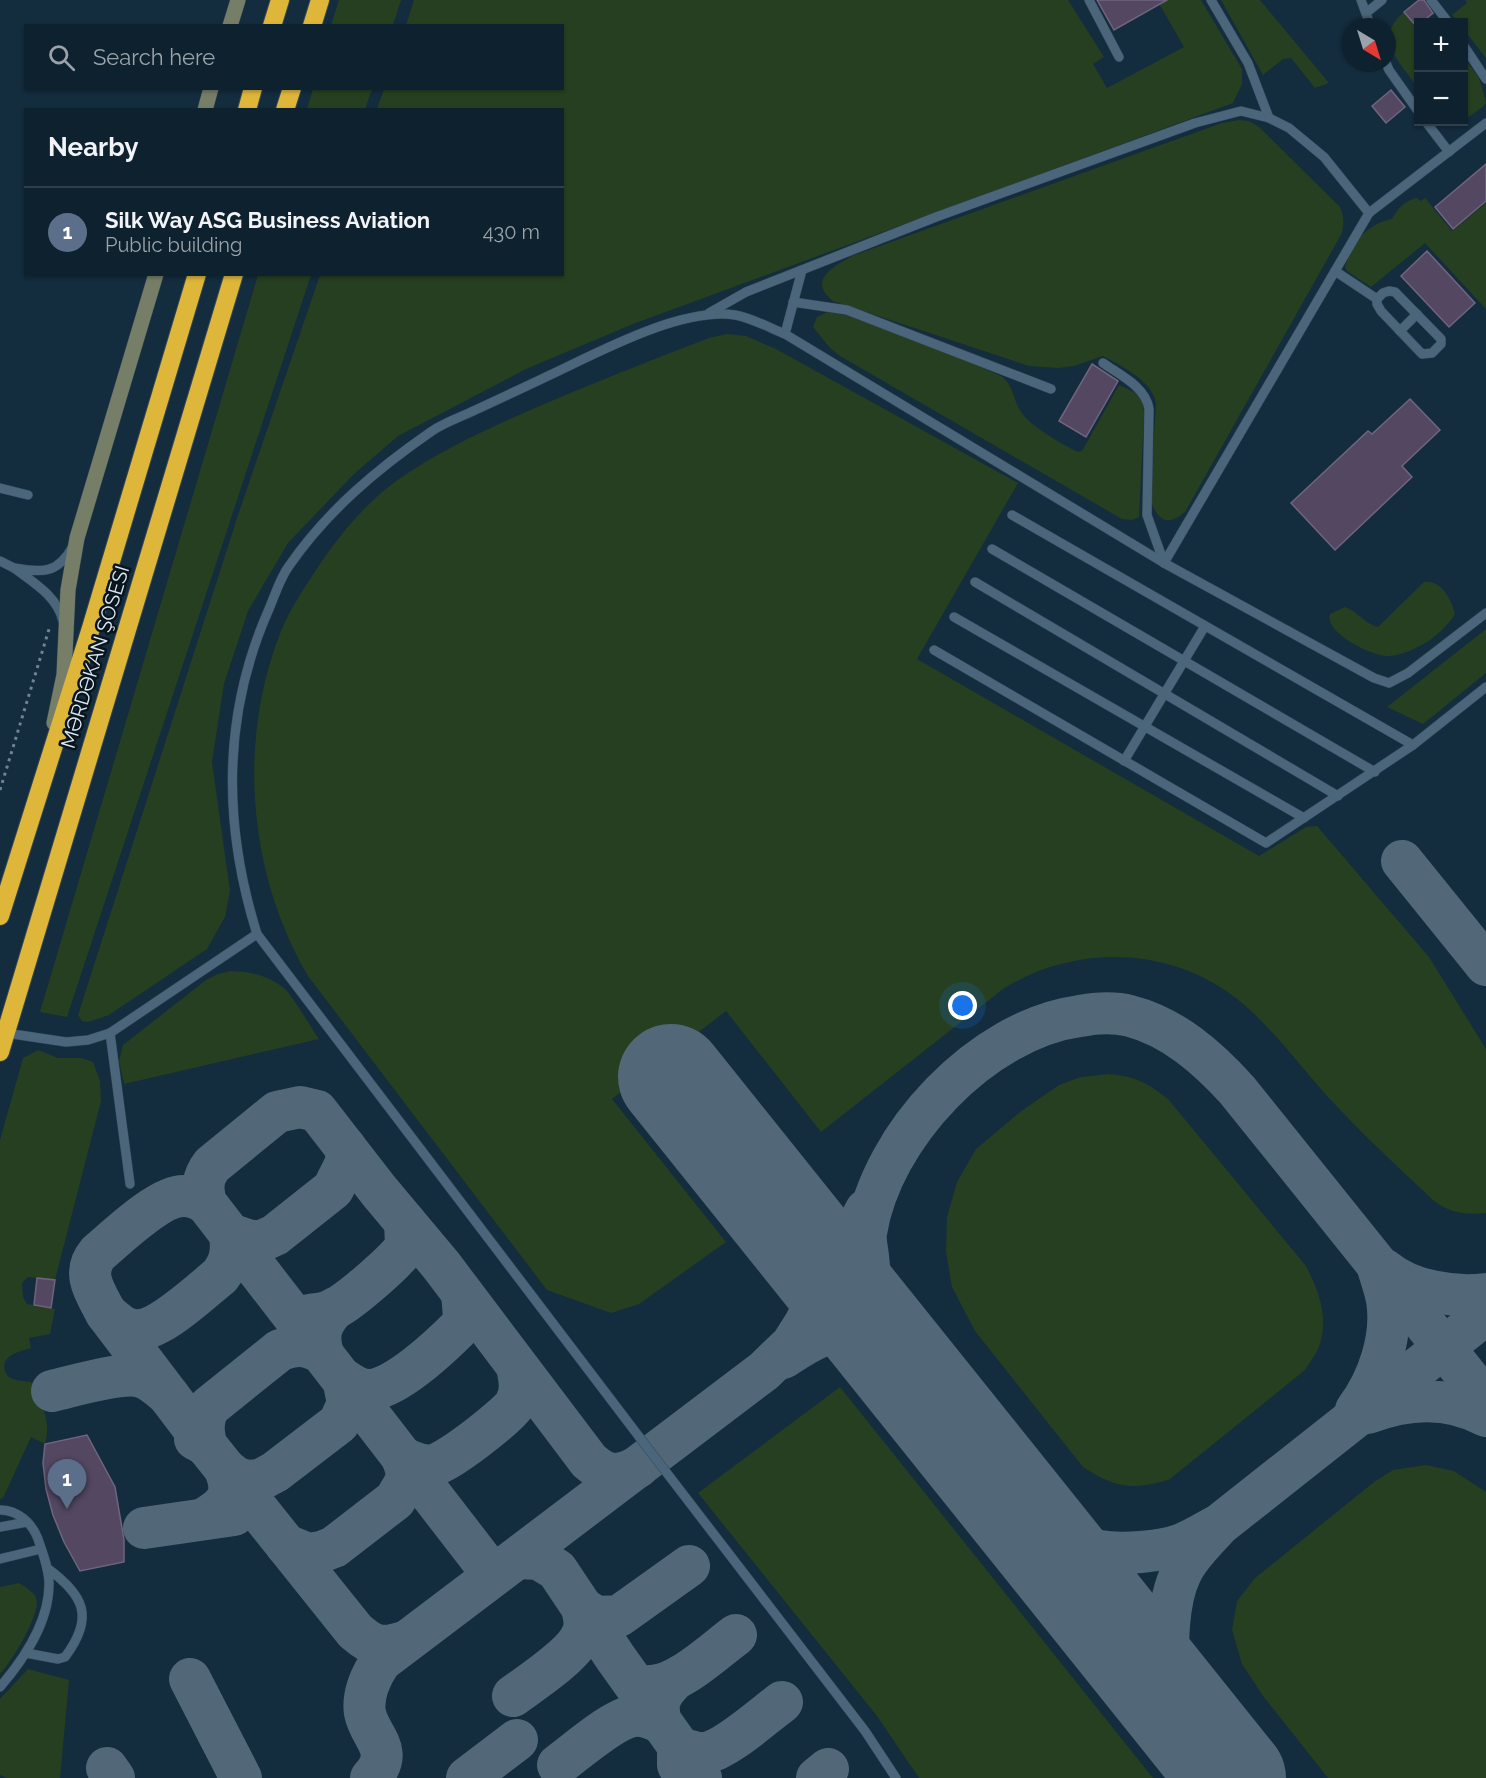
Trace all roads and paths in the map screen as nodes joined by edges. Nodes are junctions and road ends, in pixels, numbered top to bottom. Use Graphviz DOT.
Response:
graph roads {
  1 [pos="238,0"];
  2 [pos="279,0"];
  3 [pos="320,0"];
  4 [pos="1089,0"];
  5 [pos="1211,0"];
  6 [pos="1361,0"];
  7 [pos="1382,0"];
  8 [pos="1431,0"];
  9 [pos="1365,13"];
  10 [pos="1367,18"];
  11 [pos="1445,18"];
  12 [pos="231,24"];
  13 [pos="273,24"];
  14 [pos="313,24"];
  15 [pos="1468,52"];
  16 [pos="1119,57"];
  17 [pos="1390,72"];
  18 [pos="1486,79"];
  19 [pos="211,90"];
  20 [pos="252,90"];
  21 [pos="291,90"];
  22 [pos="1414,104"];
  23 [pos="206,108"];
  24 [pos="248,108"];
  25 [pos="286,108"];
  26 [pos="1269,117"];
  27 [pos="1486,123"];
  28 [pos="1429,126"];
  29 [pos="1449,152"];
  30 [pos="1370,213"];
  31 [pos="801,270"];
  32 [pos="1335,271"];
  33 [pos="155,276"];
  34 [pos="196,276"];
  35 [pos="233,276"];
  36 [pos="1377,299"];
  37 [pos="793,302"];
  38 [pos="707,314"];
  39 [pos="1417,314"];
  40 [pos="1400,331"];
  41 [pos="785,334"];
  42 [pos="1103,363"];
  43 [pos="1052,389"];
  44 [pos="0,488"];
  45 [pos="28,495"];
  46 [pos="1012,515"];
  47 [pos="77,538"];
  48 [pos="993,549"];
  49 [pos="0,561"];
  50 [pos="1164,563"];
  51 [pos="14,568"];
  52 [pos="975,582"];
  53 [pos="57,604"];
  54 [pos="1486,613"];
  55 [pos="954,617"];
  56 [pos="1205,626"];
  57 [pos="66,630"];
  58 [pos="934,650"];
  59 [pos="1184,660"];
  60 [pos="1486,687"];
  61 [pos="1164,694"];
  62 [pos="1145,726"];
  63 [pos="1413,745"];
  64 [pos="1124,761"];
  65 [pos="1375,772"];
  66 [pos="0,790"];
  67 [pos="39,791"];
  68 [pos="1338,796"];
  69 [pos="1304,818"];
  70 [pos="0,916"];
  71 [pos="257,934"];
  72 [pos="6,1032"];
  73 [pos="110,1033"];
  74 [pos="0,1052"];
  75 [pos="130,1184"];
  76 [pos="0,1510"];
  77 [pos="27,1522"];
  78 [pos="0,1527"];
  79 [pos="41,1549"];
  80 [pos="0,1559"];
  81 [pos="47,1568"];
  82 [pos="26,1653"];
  83 [pos="0,1687"];
  84 [pos="896,1778"];
  1 -- 12 [label="street"];
  2 -- 13 [label="highway"];
  3 -- 14 [label="highway"];
  4 -- 16 [label="lane"];
  5 -- 26 [label="lane"];
  6 -- 9 [label="lane"];
  7 -- 9 [label="lane"];
  8 -- 11 [label="lane"];
  9 -- 10 [label="lane"];
  15 -- 18 [label="lane"];
  17 -- 22 [label="lane"];
  19 -- 23 [label="street"];
  20 -- 24 [label="highway"];
  21 -- 25 [label="highway"];
  26 -- 30 [label="lane"];
  26 -- 31 [label="lane"];
  27 -- 29 [label="lane"];
  28 -- 29 [label="lane"];
  29 -- 30 [label="lane"];
  30 -- 32 [label="lane"];
  31 -- 37 [label="lane"];
  31 -- 38 [label="lane"];
  32 -- 36 [label="lane"];
  32 -- 50 [label="lane"];
  33 -- 47 [label="street"];
  34 -- 67 [label="highway, MƏRDƏKAN ŞOSESI"];
  35 -- 72 [label="highway, MƏRDƏKAN ŞOSESI"];
  36 -- 39 [label="lane"];
  36 -- 40 [label="lane"];
  37 -- 41 [label="lane"];
  37 -- 43 [label="lane"];
  38 -- 41 [label="lane"];
  38 -- 71 [label="lane"];
  39 -- 40 [label="lane"];
  39 -- 40 [label="lane"];
  41 -- 50 [label="lane"];
  42 -- 50 [label="lane"];
  44 -- 45 [label="lane"];
  46 -- 56 [label="lane"];
  47 -- 51 [label="lane"];
  47 -- 57 [label="street"];
  48 -- 59 [label="lane"];
  49 -- 51 [label="lane"];
  50 -- 54 [label="lane"];
  51 -- 53 [label="lane"];
  52 -- 61 [label="lane"];
  53 -- 57 [label="lane"];
  53 -- 66 [label="path"];
  55 -- 62 [label="lane"];
  56 -- 59 [label="lane"];
  56 -- 63 [label="lane"];
  57 -- 67 [label="street"];
  58 -- 64 [label="lane"];
  59 -- 61 [label="lane"];
  59 -- 65 [label="lane"];
  60 -- 63 [label="lane"];
  61 -- 62 [label="lane"];
  61 -- 68 [label="lane"];
  62 -- 64 [label="lane"];
  62 -- 69 [label="lane"];
  63 -- 65 [label="lane"];
  64 -- 69 [label="lane"];
  65 -- 68 [label="lane"];
  67 -- 70 [label="highway, MƏRDƏKAN ŞOSESI"];
  68 -- 69 [label="lane"];
  71 -- 73 [label="lane"];
  71 -- 84 [label="lane"];
  72 -- 73 [label="lane"];
  72 -- 74 [label="highway, MƏRDƏKAN ŞOSESI"];
  73 -- 75 [label="lane"];
  76 -- 77 [label="lane"];
  77 -- 78 [label="lane"];
  77 -- 79 [label="lane"];
  79 -- 80 [label="lane"];
  79 -- 81 [label="lane"];
  81 -- 82 [label="lane"];
  81 -- 82 [label="lane"];
  82 -- 83 [label="lane"];
}
